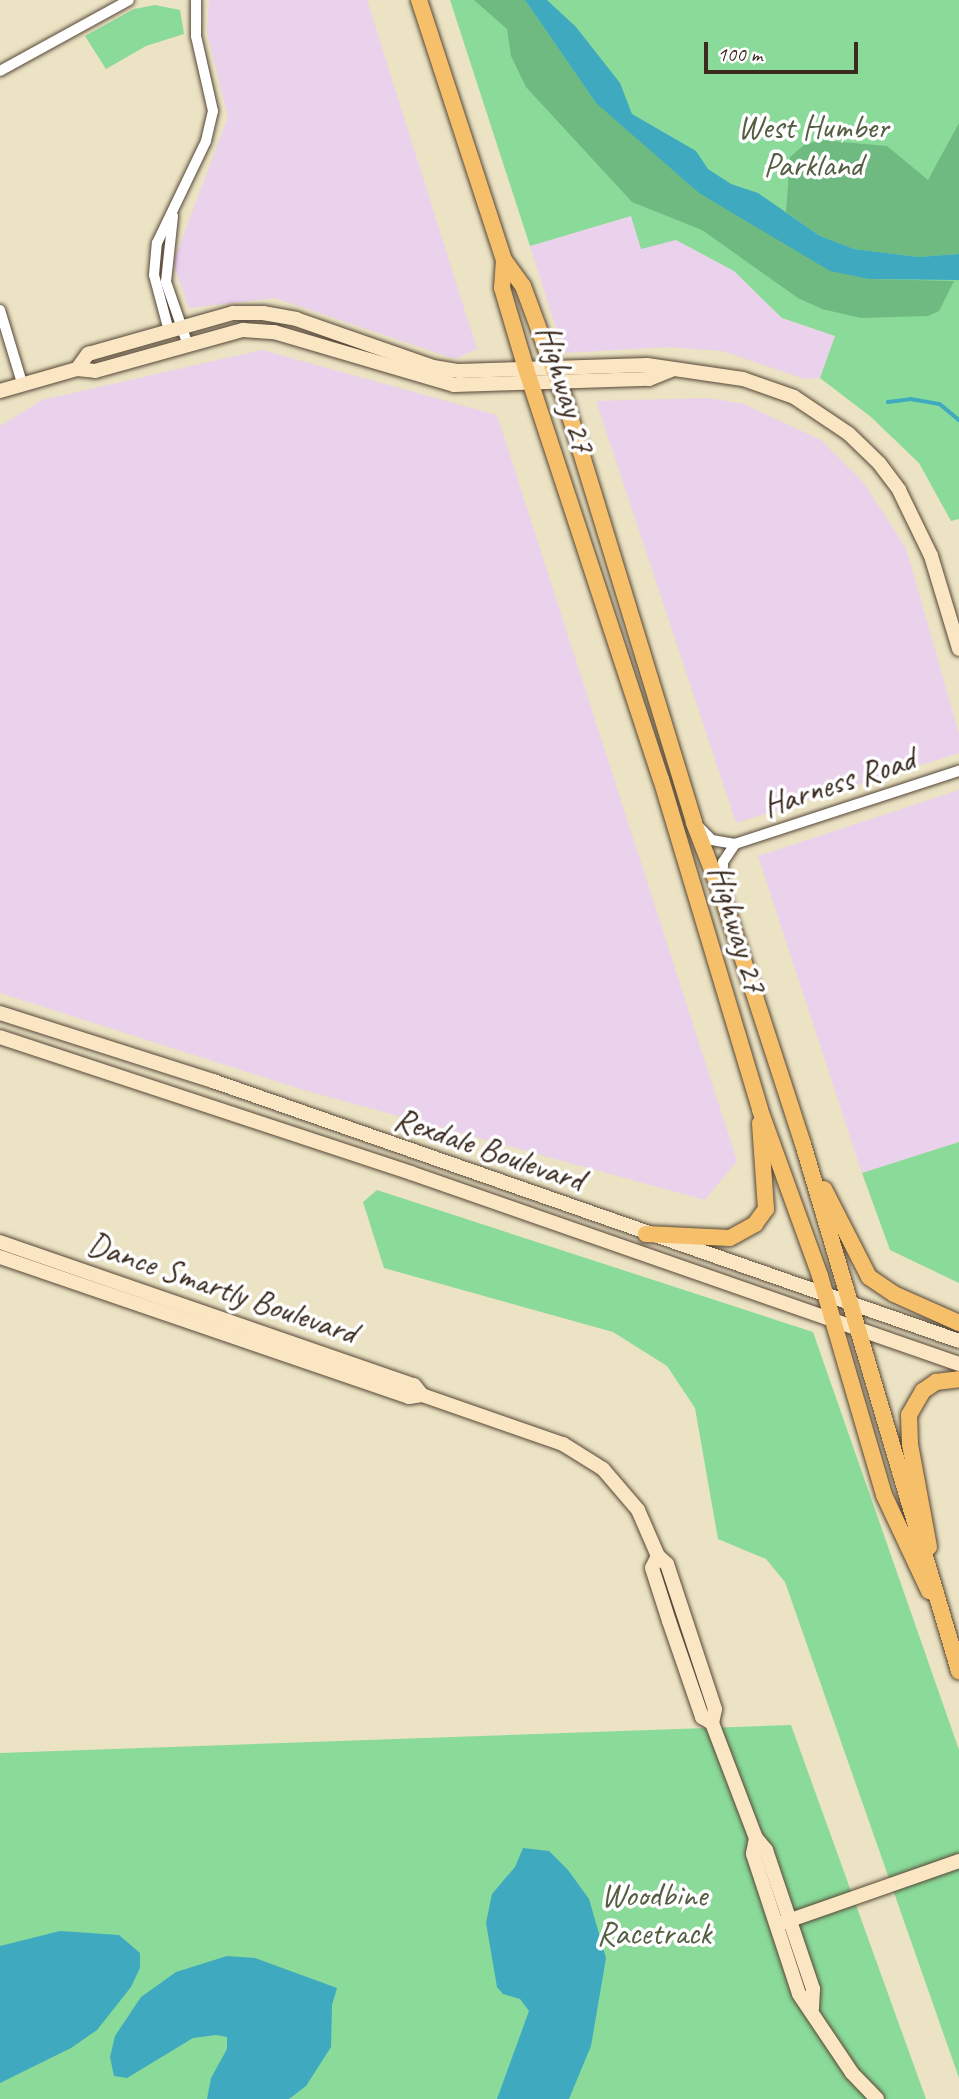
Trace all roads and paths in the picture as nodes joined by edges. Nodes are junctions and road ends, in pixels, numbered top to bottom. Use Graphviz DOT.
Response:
graph roads {
  1 [pos="130,0"];
  2 [pos="196,0"];
  3 [pos="419,0"];
  4 [pos="0,72"];
  5 [pos="503,260"];
  6 [pos="0,312"];
  7 [pos="175,329"];
  8 [pos="353,340"];
  9 [pos="188,345"];
  10 [pos="348,355"];
  11 [pos="77,369"];
  12 [pos="528,376"];
  13 [pos="556,376"];
  14 [pos="22,383"];
  15 [pos="0,391"];
  16 [pos="959,649"];
  17 [pos="959,771"];
  18 [pos="694,823"];
  19 [pos="735,844"];
  20 [pos="723,898"];
  21 [pos="0,1013"];
  22 [pos="0,1037"];
  23 [pos="760,1110"];
  24 [pos="803,1144"];
  25 [pos="646,1234"];
  26 [pos="0,1242"];
  27 [pos="0,1257"];
  28 [pos="825,1296"];
  29 [pos="850,1305"];
  30 [pos="834,1322"];
  31 [pos="959,1323"];
  32 [pos="859,1330"];
  33 [pos="959,1341"];
  34 [pos="959,1364"];
  35 [pos="959,1379"];
  36 [pos="422,1395"];
  37 [pos="930,1570"];
  38 [pos="938,1608"];
  39 [pos="959,1671"];
  40 [pos="959,1861"];
  41 [pos="783,1922"];
  42 [pos="877,2099"];
  1 -- 4 [label="street"];
  2 -- 7 [label="street"];
  3 -- 5 [label="main road, Highway 27"];
  5 -- 12 [label="main road, Highway 27"];
  5 -- 13 [label="main road, Highway 27"];
  6 -- 14 [label="street"];
  7 -- 8 [label="street"];
  7 -- 9 [label="street"];
  7 -- 11 [label="street"];
  8 -- 10 [label="street"];
  8 -- 12 [label="street"];
  9 -- 10 [label="street"];
  9 -- 11 [label="street"];
  10 -- 12 [label="street"];
  11 -- 14 [label="street"];
  12 -- 13 [label="street"];
  12 -- 23 [label="main road, Highway 27"];
  13 -- 16 [label="street"];
  13 -- 18 [label="main road, Highway 27"];
  14 -- 15 [label="street"];
  17 -- 19 [label="street, Harness Road"];
  18 -- 19 [label="street, Harness Road"];
  18 -- 20 [label="main road, Highway 27"];
  19 -- 20 [label="street, Harness Road"];
  20 -- 24 [label="main road, Highway 27"];
  21 -- 25 [label="street, Rexdale Boulevard"];
  22 -- 30 [label="street, Rexdale Boulevard"];
  23 -- 25 [label="main road"];
  23 -- 28 [label="main road, Highway 27"];
  24 -- 29 [label="main road, Highway 27"];
  24 -- 31 [label="main road"];
  25 -- 28 [label="street, Rexdale Boulevard"];
  26 -- 36 [label="street, Dance Smartly Boulevard"];
  27 -- 36 [label="street, Dance Smartly Boulevard"];
  28 -- 29 [label="street, Rexdale Boulevard"];
  28 -- 30 [label="main road, Highway 27"];
  29 -- 32 [label="main road, Highway 27"];
  29 -- 33 [label="street, Rexdale Boulevard"];
  30 -- 32 [label="street, Rexdale Boulevard"];
  30 -- 38 [label="main road, Highway 27"];
  32 -- 34 [label="street, Rexdale Boulevard"];
  32 -- 37 [label="main road, Highway 27"];
  35 -- 37 [label="main road"];
  36 -- 41 [label="street, Dance Smartly Boulevard"];
  37 -- 38 [label="main road, Highway 27"];
  38 -- 39 [label="main road, Highway 27"];
  40 -- 41 [label="street"];
  41 -- 42 [label="street, Dance Smartly Boulevard"];
}
